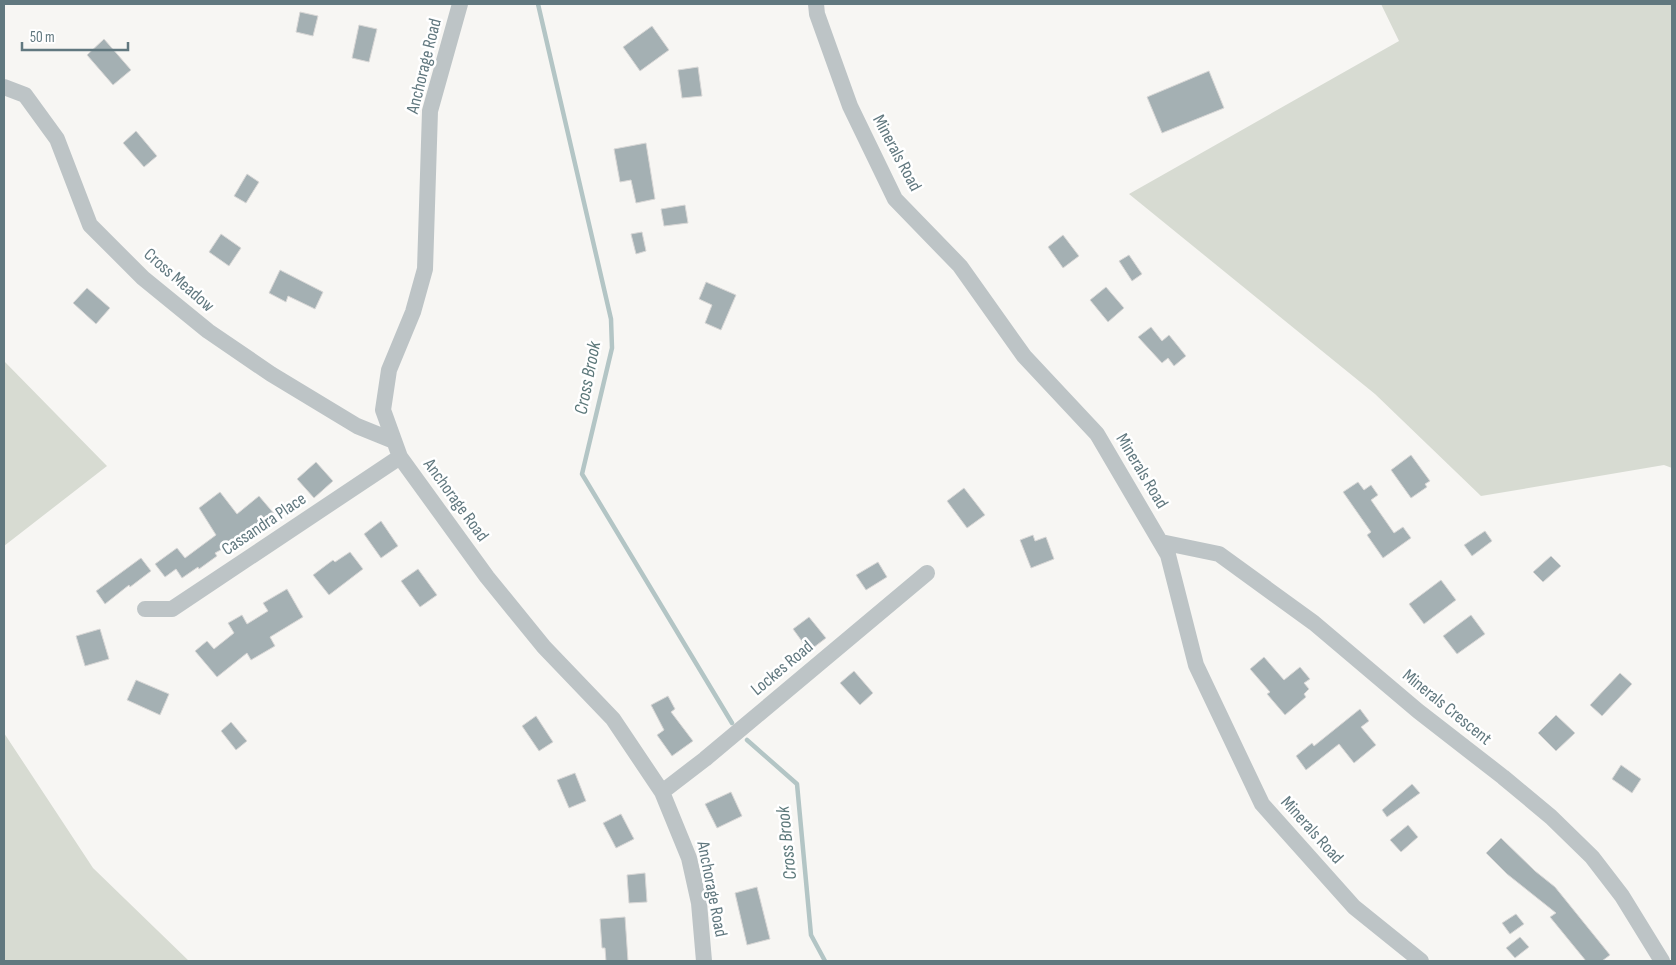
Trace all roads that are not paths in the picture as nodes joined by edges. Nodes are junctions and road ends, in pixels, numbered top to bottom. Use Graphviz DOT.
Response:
graph roads {
  1 [pos="460,4"];
  2 [pos="816,4"];
  3 [pos="4,87"];
  4 [pos="394,441"];
  5 [pos="400,457"];
  6 [pos="1161,542"];
  7 [pos="927,573"];
  8 [pos="145,610"];
  9 [pos="662,792"];
  10 [pos="704,961"];
  11 [pos="1421,961"];
  12 [pos="1662,961"];
  1 -- 4 [label="street, Anchorage Road"];
  2 -- 6 [label="street, Minerals Road"];
  3 -- 4 [label="street, Cross Meadow"];
  4 -- 5 [label="street, Anchorage Road"];
  5 -- 8 [label="street, Cassandra Place"];
  5 -- 9 [label="street, Anchorage Road"];
  6 -- 11 [label="street, Minerals Road"];
  6 -- 12 [label="street, Minerals Crescent"];
  7 -- 9 [label="street, Lockes Road"];
  9 -- 10 [label="street, Anchorage Road"];
}
